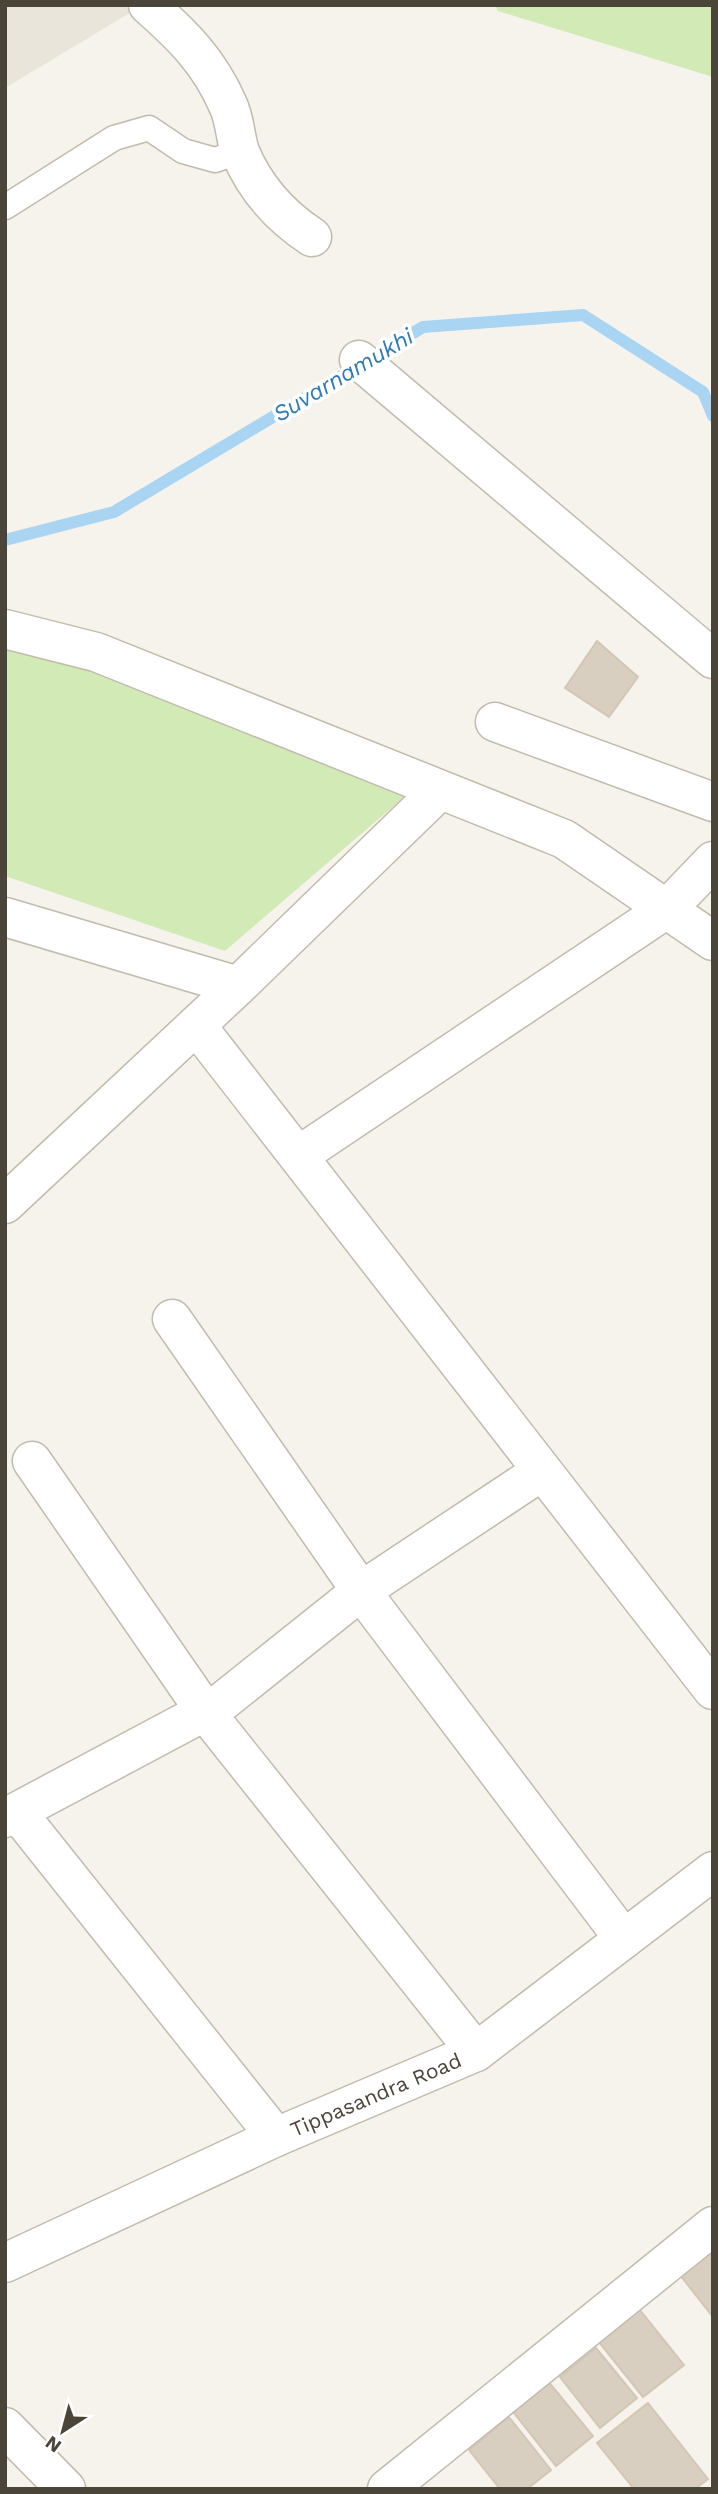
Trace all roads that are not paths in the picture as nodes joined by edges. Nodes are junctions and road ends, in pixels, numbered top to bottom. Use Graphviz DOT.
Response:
graph roads {
  1 [pos="148,5"];
  2 [pos="240,151"];
  3 [pos="5,207"];
  4 [pos="312,237"];
  5 [pos="359,360"];
  6 [pos="5,629"];
  7 [pos="713,659"];
  8 [pos="495,722"];
  9 [pos="440,790"];
  10 [pos="713,802"];
  11 [pos="713,861"];
  12 [pos="668,908"];
  13 [pos="5,917"];
  14 [pos="713,941"];
  15 [pos="238,986"];
  16 [pos="197,1025"];
  17 [pos="298,1156"];
  18 [pos="5,1204"];
  19 [pos="172,1319"];
  20 [pos="32,1461"];
  21 [pos="542,1471"];
  22 [pos="361,1591"];
  23 [pos="713,1690"];
  24 [pos="207,1714"];
  25 [pos="11,1815"];
  26 [pos="713,1871"];
  27 [pos="624,1939"];
  28 [pos="476,2052"];
  29 [pos="276,2137"];
  30 [pos="713,2226"];
  31 [pos="5,2263"];
  32 [pos="5,2427"];
  33 [pos="66,2489"];
  34 [pos="387,2489"];
  1 -- 2 [label="street"];
  2 -- 3 [label="lane"];
  2 -- 4 [label="street"];
  5 -- 7 [label="street"];
  6 -- 9 [label="street"];
  8 -- 10 [label="street"];
  9 -- 12 [label="street"];
  9 -- 15 [label="street"];
  11 -- 12 [label="street"];
  12 -- 14 [label="street"];
  12 -- 17 [label="street"];
  13 -- 15 [label="street"];
  15 -- 16 [label="street"];
  16 -- 17 [label="street"];
  16 -- 18 [label="street"];
  17 -- 21 [label="street"];
  19 -- 22 [label="street"];
  20 -- 24 [label="street"];
  21 -- 22 [label="street"];
  21 -- 23 [label="street"];
  22 -- 24 [label="street"];
  22 -- 27 [label="street"];
  24 -- 25 [label="street"];
  24 -- 28 [label="street"];
  25 -- 29 [label="street"];
  26 -- 27 [label="street, Tippasandra Road"];
  27 -- 28 [label="street, Tippasandra Road"];
  28 -- 29 [label="street, Tippasandra Road"];
  29 -- 31 [label="street, Tippasandra Road"];
  30 -- 34 [label="street"];
  32 -- 33 [label="street"];
}
